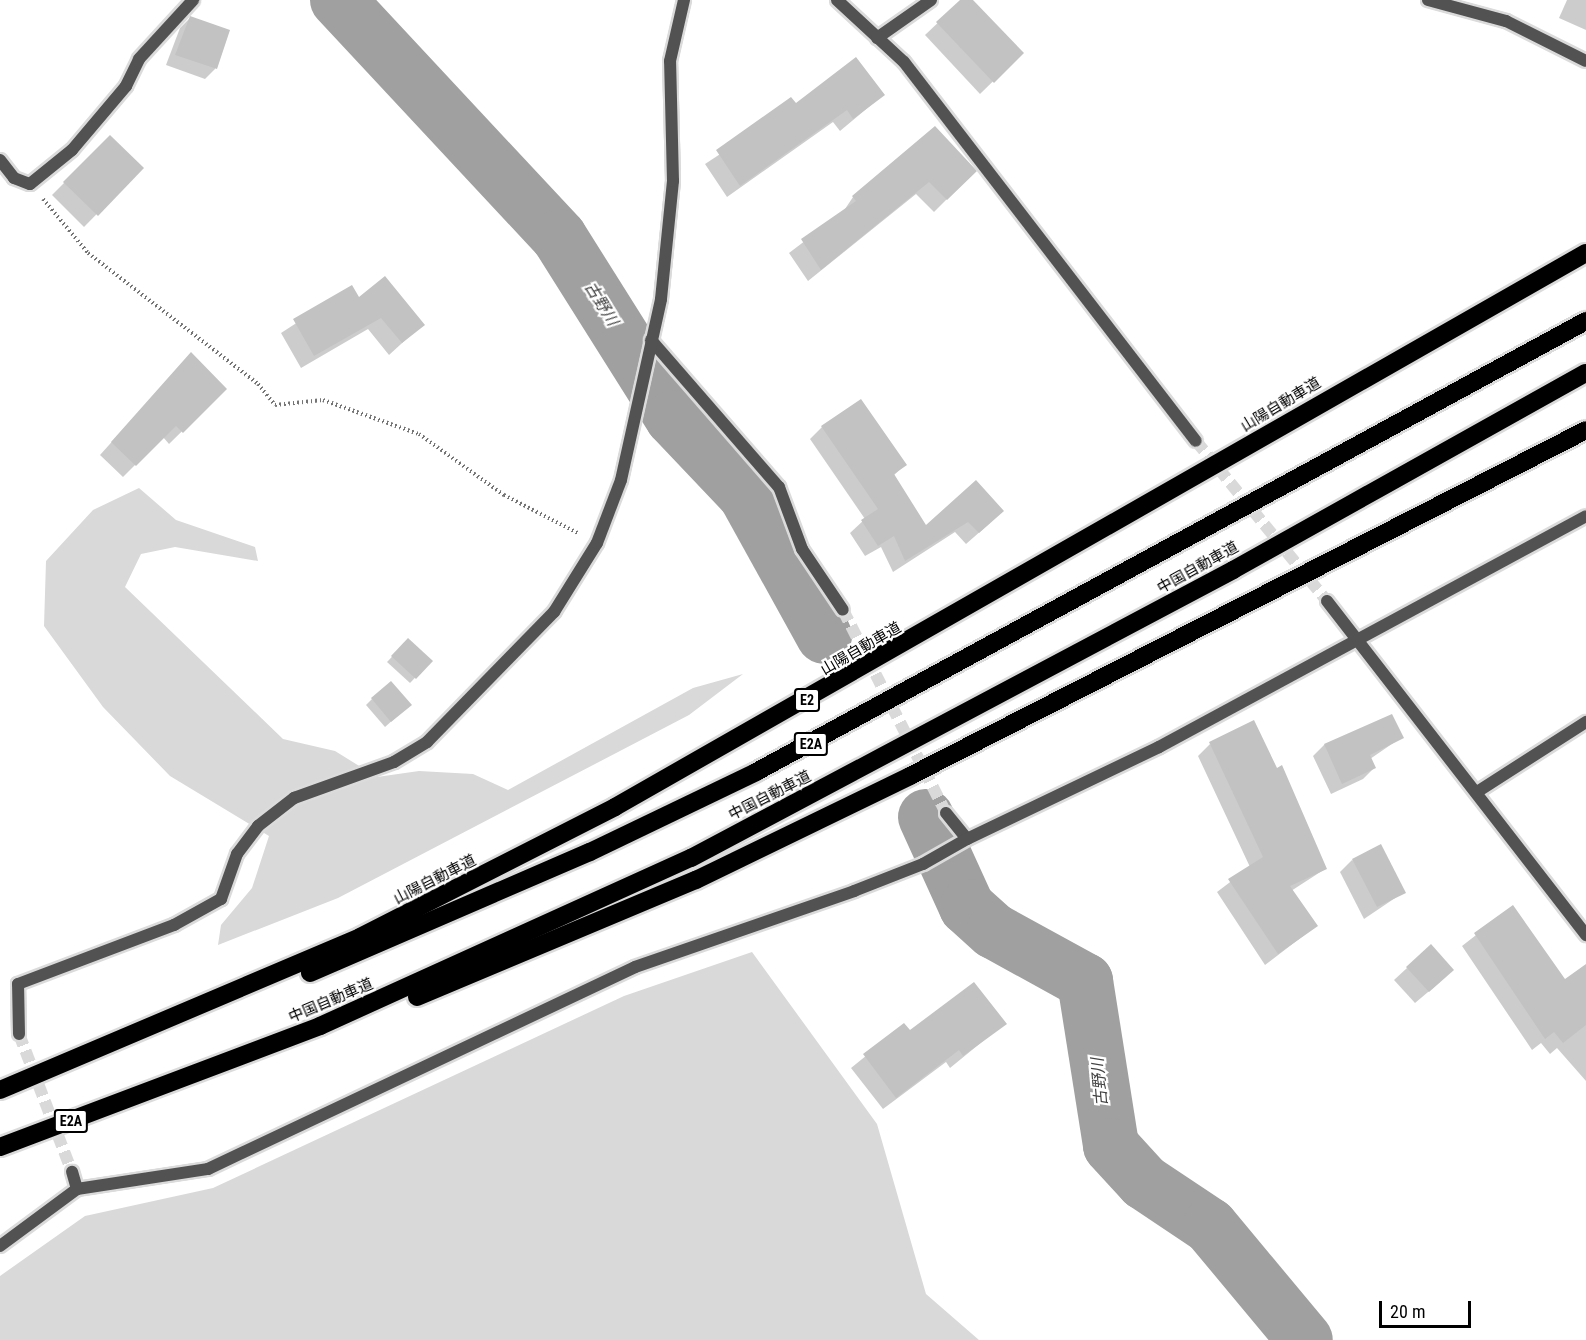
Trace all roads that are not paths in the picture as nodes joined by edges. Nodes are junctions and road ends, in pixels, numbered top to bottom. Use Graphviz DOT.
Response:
graph roads {
  1 [pos="193,0"];
  2 [pos="684,0"];
  3 [pos="837,0"];
  4 [pos="931,0"];
  5 [pos="1428,0"];
  6 [pos="877,38"];
  7 [pos="1586,61"];
  8 [pos="0,160"];
  9 [pos="1586,254"];
  10 [pos="1586,321"];
  11 [pos="651,340"];
  12 [pos="1586,373"];
  13 [pos="1586,430"];
  14 [pos="1196,441"];
  15 [pos="1586,516"];
  16 [pos="1327,601"];
  17 [pos="843,610"];
  18 [pos="1358,640"];
  19 [pos="1586,722"];
  20 [pos="1477,792"];
  21 [pos="946,813"];
  22 [pos="967,839"];
  23 [pos="1584,929"];
  24 [pos="19,1034"];
  25 [pos="0,1091"];
  26 [pos="142,1096"];
  27 [pos="0,1146"];
  28 [pos="72,1172"];
  29 [pos="77,1189"];
  30 [pos="0,1246"];
  1 -- 8 [label="street"];
  2 -- 11 [label="street"];
  3 -- 6 [label="street"];
  4 -- 6 [label="street"];
  5 -- 7 [label="street"];
  6 -- 14 [label="street"];
  9 -- 25 [label="highway, 山陽自動車道 / E2"];
  10 -- 25 [label="highway, 中国自動車道 / E2A"];
  11 -- 17 [label="street"];
  11 -- 24 [label="street"];
  12 -- 26 [label="highway, 中国自動車道 / E2A"];
  13 -- 26 [label="highway"];
  15 -- 18 [label="street"];
  16 -- 18 [label="street"];
  18 -- 20 [label="street"];
  18 -- 22 [label="street"];
  19 -- 20 [label="street"];
  20 -- 23 [label="street"];
  21 -- 22 [label="street"];
  22 -- 29 [label="street"];
  26 -- 27 [label="highway, 中国自動車道 / E2A"];
  28 -- 29 [label="street"];
  29 -- 30 [label="street"];
}
